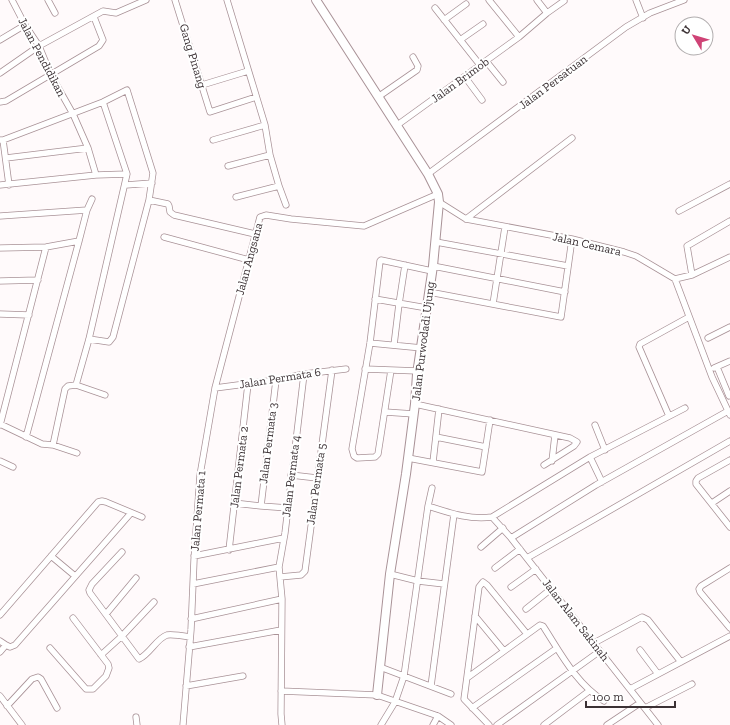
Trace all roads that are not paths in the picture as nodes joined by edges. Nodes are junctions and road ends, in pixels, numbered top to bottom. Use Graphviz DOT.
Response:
graph roads {
  1 [pos="12,0"];
  2 [pos="48,0"];
  3 [pos="146,0"];
  4 [pos="175,0"];
  5 [pos="226,0"];
  6 [pos="316,0"];
  7 [pos="489,0"];
  8 [pos="537,0"];
  9 [pos="636,0"];
  10 [pos="684,0"];
  11 [pos="564,1"];
  12 [pos="466,4"];
  13 [pos="435,8"];
  14 [pos="55,13"];
  15 [pos="548,13"];
  16 [pos="94,17"];
  17 [pos="643,18"];
  18 [pos="444,20"];
  19 [pos="483,24"];
  20 [pos="25,25"];
  21 [pos="521,35"];
  22 [pos="0,40"];
  23 [pos="460,40"];
  24 [pos="39,46"];
  25 [pos="412,57"];
  26 [pos="486,61"];
  27 [pos="480,65"];
  28 [pos="248,71"];
  29 [pos="0,73"];
  30 [pos="51,75"];
  31 [pos="465,76"];
  32 [pos="503,82"];
  33 [pos="202,85"];
  34 [pos="256,97"];
  35 [pos="378,97"];
  36 [pos="482,100"];
  37 [pos="0,102"];
  38 [pos="103,102"];
  39 [pos="73,114"];
  40 [pos="265,125"];
  41 [pos="396,126"];
  42 [pos="572,138"];
  43 [pos="2,140"];
  44 [pos="213,140"];
  45 [pos="88,148"];
  46 [pos="270,155"];
  47 [pos="6,158"];
  48 [pos="228,166"];
  49 [pos="127,174"];
  50 [pos="428,174"];
  51 [pos="96,175"];
  52 [pos="152,183"];
  53 [pos="730,184"];
  54 [pos="9,185"];
  55 [pos="126,185"];
  56 [pos="0,186"];
  57 [pos="279,186"];
  58 [pos="236,197"];
  59 [pos="438,198"];
  60 [pos="92,199"];
  61 [pos="149,200"];
  62 [pos="286,205"];
  63 [pos="86,210"];
  64 [pos="679,210"];
  65 [pos="0,216"];
  66 [pos="466,218"];
  67 [pos="730,221"];
  68 [pos="505,227"];
  69 [pos="255,234"];
  70 [pos="164,237"];
  71 [pos="572,240"];
  72 [pos="79,241"];
  73 [pos="436,242"];
  74 [pos="46,247"];
  75 [pos="0,248"];
  76 [pos="501,254"];
  77 [pos="730,257"];
  78 [pos="249,260"];
  79 [pos="405,265"];
  80 [pos="568,266"];
  81 [pos="433,268"];
  82 [pos="692,275"];
  83 [pos="497,279"];
  84 [pos="675,279"];
  85 [pos="38,280"];
  86 [pos="0,281"];
  87 [pos="429,292"];
  88 [pos="565,292"];
  89 [pos="375,299"];
  90 [pos="399,304"];
  91 [pos="493,304"];
  92 [pos="427,308"];
  93 [pos="0,314"];
  94 [pos="29,315"];
  95 [pos="689,317"];
  96 [pos="730,327"];
  97 [pos="708,338"];
  98 [pos="89,339"];
  99 [pos="370,343"];
  100 [pos="394,345"];
  101 [pos="422,348"];
  102 [pos="730,361"];
  103 [pos="716,367"];
  104 [pos="346,369"];
  105 [pos="332,370"];
  106 [pos="365,370"];
  107 [pos="391,370"];
  108 [pos="710,370"];
  109 [pos="418,371"];
  110 [pos="304,374"];
  111 [pos="276,380"];
  112 [pos="248,384"];
  113 [pos="76,385"];
  114 [pos="215,388"];
  115 [pos="105,395"];
  116 [pos="730,396"];
  117 [pos="723,399"];
  118 [pos="415,404"];
  119 [pos="685,408"];
  120 [pos="439,409"];
  121 [pos="385,412"];
  122 [pos="729,413"];
  123 [pos="414,414"];
  124 [pos="669,416"];
  125 [pos="490,420"];
  126 [pos="0,424"];
  127 [pos="595,425"];
  128 [pos="555,435"];
  129 [pos="26,437"];
  130 [pos="436,437"];
  131 [pos="730,441"];
  132 [pos="53,445"];
  133 [pos="486,447"];
  134 [pos="605,450"];
  135 [pos="77,453"];
  136 [pos="590,457"];
  137 [pos="408,458"];
  138 [pos="730,460"];
  139 [pos="0,461"];
  140 [pos="552,461"];
  141 [pos="433,462"];
  142 [pos="544,465"];
  143 [pos="13,467"];
  144 [pos="291,475"];
  145 [pos="317,478"];
  146 [pos="602,482"];
  147 [pos="432,488"];
  148 [pos="730,492"];
  149 [pos="234,503"];
  150 [pos="712,503"];
  151 [pos="261,506"];
  152 [pos="428,506"];
  153 [pos="288,508"];
  154 [pos="131,513"];
  155 [pos="454,514"];
  156 [pos="492,516"];
  157 [pos="142,517"];
  158 [pos="729,524"];
  159 [pos="503,528"];
  160 [pos="284,538"];
  161 [pos="511,538"];
  162 [pos="481,548"];
  163 [pos="520,549"];
  164 [pos="229,550"];
  165 [pos="122,552"];
  166 [pos="52,556"];
  167 [pos="194,556"];
  168 [pos="527,558"];
  169 [pos="279,567"];
  170 [pos="495,568"];
  171 [pos="730,568"];
  172 [pos="536,569"];
  173 [pos="390,574"];
  174 [pos="76,576"];
  175 [pos="280,577"];
  176 [pos="136,578"];
  177 [pos="418,581"];
  178 [pos="193,584"];
  179 [pos="444,584"];
  180 [pos="511,587"];
  181 [pos="551,589"];
  182 [pos="282,598"];
  183 [pos="154,602"];
  184 [pos="526,609"];
  185 [pos="106,614"];
  186 [pos="0,615"];
  187 [pos="475,616"];
  188 [pos="73,618"];
  189 [pos="191,619"];
  190 [pos="730,628"];
  191 [pos="282,630"];
  192 [pos="527,634"];
  193 [pos="122,636"];
  194 [pos="190,636"];
  195 [pos="730,636"];
  196 [pos="0,641"];
  197 [pos="594,643"];
  198 [pos="6,645"];
  199 [pos="189,647"];
  200 [pos="50,648"];
  201 [pos="557,648"];
  202 [pos="640,650"];
  203 [pos="504,651"];
  204 [pos="600,651"];
  205 [pos="0,652"];
  206 [pos="101,655"];
  207 [pos="681,662"];
  208 [pos="380,667"];
  209 [pos="573,670"];
  210 [pos="658,674"];
  211 [pos="243,676"];
  212 [pos="404,676"];
  213 [pos="467,678"];
  214 [pos="692,684"];
  215 [pos="186,686"];
  216 [pos="431,686"];
  217 [pos="630,690"];
  218 [pos="281,691"];
  219 [pos="589,691"];
  220 [pos="451,694"];
  221 [pos="377,695"];
  222 [pos="0,696"];
  223 [pos="604,701"];
  224 [pos="395,702"];
  225 [pos="640,703"];
  226 [pos="7,706"];
  227 [pos="57,708"];
  228 [pos="472,708"];
  229 [pos="645,708"];
  230 [pos="438,716"];
  231 [pos="136,717"];
  232 [pos="22,725"];
  233 [pos="137,725"];
  234 [pos="183,725"];
  235 [pos="282,725"];
  236 [pos="380,725"];
  237 [pos="433,725"];
  238 [pos="451,725"];
  239 [pos="489,725"];
  240 [pos="497,725"];
  241 [pos="544,725"];
  242 [pos="607,725"];
  243 [pos="657,725"];
  1 -- 20 [label="street, Jalan Pendidikan"];
  2 -- 14 [label="street"];
  3 -- 16 [label="street"];
  4 -- 33 [label="street, Gang Pinang"];
  5 -- 28 [label="street"];
  6 -- 35 [label="street"];
  7 -- 21 [label="street"];
  8 -- 15 [label="street"];
  9 -- 17 [label="street"];
  10 -- 17 [label="street, Jalan Persatuan"];
  11 -- 15 [label="street, Jalan Brimob"];
  12 -- 18 [label="street"];
  13 -- 18 [label="street"];
  15 -- 21 [label="street, Jalan Brimob"];
  16 -- 24 [label="street"];
  16 -- 30 [label="street"];
  17 -- 50 [label="street, Jalan Persatuan"];
  18 -- 23 [label="street"];
  19 -- 23 [label="street"];
  20 -- 22 [label="street"];
  20 -- 24 [label="street, Jalan Pendidikan"];
  21 -- 26 [label="street, Jalan Brimob"];
  23 -- 27 [label="street"];
  24 -- 29 [label="street"];
  24 -- 30 [label="street, Jalan Pendidikan"];
  25 -- 35 [label="street"];
  26 -- 27 [label="street, Jalan Brimob"];
  26 -- 32 [label="street"];
  27 -- 31 [label="street, Jalan Brimob"];
  28 -- 33 [label="street"];
  28 -- 34 [label="street"];
  30 -- 37 [label="street"];
  30 -- 39 [label="street, Jalan Pendidikan"];
  31 -- 36 [label="street"];
  31 -- 41 [label="street, Jalan Brimob"];
  33 -- 34 [label="street, Gang Pinang"];
  34 -- 40 [label="street"];
  35 -- 41 [label="street"];
  38 -- 39 [label="street"];
  38 -- 49 [label="street"];
  38 -- 52 [label="street"];
  39 -- 43 [label="street"];
  39 -- 45 [label="street, Jalan Pendidikan"];
  40 -- 44 [label="street"];
  40 -- 46 [label="street"];
  41 -- 50 [label="street"];
  42 -- 66 [label="street"];
  43 -- 47 [label="street"];
  45 -- 47 [label="street"];
  45 -- 51 [label="street, Jalan Pendidikan"];
  46 -- 48 [label="street"];
  46 -- 57 [label="street"];
  47 -- 54 [label="street"];
  49 -- 51 [label="street"];
  49 -- 55 [label="street"];
  50 -- 59 [label="street"];
  51 -- 54 [label="street"];
  52 -- 55 [label="street"];
  52 -- 61 [label="street"];
  53 -- 64 [label="street"];
  54 -- 56 [label="street"];
  55 -- 98 [label="street"];
  57 -- 58 [label="street"];
  57 -- 62 [label="street"];
  59 -- 66 [label="street, Jalan Cemara"];
  59 -- 69 [label="street, Jalan Angsana"];
  59 -- 73 [label="street, Jalan Purwodadi Ujung"];
  60 -- 63 [label="street"];
  61 -- 69 [label="street"];
  61 -- 98 [label="street"];
  63 -- 65 [label="street"];
  63 -- 72 [label="street"];
  66 -- 68 [label="street, Jalan Cemara"];
  67 -- 82 [label="street"];
  68 -- 71 [label="street, Jalan Cemara"];
  68 -- 76 [label="street"];
  69 -- 78 [label="street, Jalan Angsana"];
  70 -- 78 [label="street"];
  71 -- 80 [label="street"];
  71 -- 84 [label="street, Jalan Cemara"];
  72 -- 74 [label="street"];
  72 -- 129 [label="street"];
  73 -- 76 [label="street"];
  73 -- 81 [label="street, Jalan Purwodadi Ujung"];
  74 -- 75 [label="street"];
  74 -- 85 [label="street"];
  76 -- 80 [label="street"];
  76 -- 83 [label="street"];
  77 -- 82 [label="street"];
  78 -- 114 [label="street, Jalan Angsana"];
  79 -- 81 [label="street"];
  79 -- 89 [label="street"];
  79 -- 90 [label="street"];
  80 -- 88 [label="street"];
  81 -- 83 [label="street"];
  81 -- 87 [label="street, Jalan Purwodadi Ujung"];
  82 -- 84 [label="street"];
  83 -- 88 [label="street"];
  83 -- 91 [label="street"];
  84 -- 95 [label="street"];
  85 -- 86 [label="street"];
  85 -- 94 [label="street"];
  87 -- 91 [label="street"];
  87 -- 92 [label="street, Jalan Purwodadi Ujung"];
  88 -- 91 [label="street"];
  89 -- 90 [label="street"];
  89 -- 99 [label="street"];
  90 -- 92 [label="street"];
  90 -- 100 [label="street"];
  92 -- 101 [label="street, Jalan Purwodadi Ujung"];
  93 -- 94 [label="street"];
  94 -- 126 [label="street"];
  95 -- 108 [label="street"];
  95 -- 124 [label="street"];
  96 -- 97 [label="street"];
  98 -- 113 [label="street"];
  99 -- 100 [label="street"];
  99 -- 106 [label="street"];
  100 -- 101 [label="street"];
  101 -- 109 [label="street, Jalan Purwodadi Ujung"];
  102 -- 103 [label="street"];
  103 -- 108 [label="street"];
  103 -- 116 [label="street"];
  104 -- 105 [label="street, Jalan Permata 6"];
  105 -- 110 [label="street, Jalan Permata 6"];
  105 -- 145 [label="street, Jalan Permata 5"];
  106 -- 107 [label="street"];
  106 -- 121 [label="street"];
  107 -- 109 [label="street"];
  107 -- 121 [label="street"];
  108 -- 117 [label="street"];
  109 -- 118 [label="street, Jalan Purwodadi Ujung"];
  110 -- 111 [label="street, Jalan Permata 6"];
  110 -- 144 [label="street, Jalan Permata 4"];
  111 -- 112 [label="street, Jalan Permata 6"];
  111 -- 151 [label="street, Jalan Permata 3"];
  112 -- 114 [label="street, Jalan Permata 6"];
  112 -- 149 [label="street, Jalan Permata 2"];
  113 -- 115 [label="street"];
  113 -- 132 [label="street"];
  114 -- 167 [label="street, Jalan Permata 1"];
  116 -- 117 [label="street"];
  117 -- 122 [label="street"];
  118 -- 120 [label="street"];
  118 -- 123 [label="street, Jalan Purwodadi Ujung"];
  119 -- 124 [label="street"];
  120 -- 125 [label="street"];
  120 -- 130 [label="street"];
  121 -- 123 [label="street"];
  122 -- 146 [label="street"];
  123 -- 137 [label="street, Jalan Purwodadi Ujung"];
  124 -- 134 [label="street"];
  125 -- 128 [label="street"];
  125 -- 133 [label="street"];
  126 -- 129 [label="street"];
  127 -- 134 [label="street"];
  128 -- 140 [label="street"];
  128 -- 140 [label="street"];
  129 -- 132 [label="street"];
  130 -- 133 [label="street"];
  130 -- 141 [label="street"];
  131 -- 168 [label="street"];
  132 -- 135 [label="street"];
  133 -- 141 [label="street"];
  134 -- 136 [label="street"];
  136 -- 146 [label="street"];
  136 -- 156 [label="street"];
  137 -- 141 [label="street"];
  137 -- 173 [label="street, Jalan Purwodadi Ujung"];
  138 -- 150 [label="street"];
  139 -- 143 [label="street"];
  140 -- 142 [label="street"];
  144 -- 145 [label="street"];
  144 -- 153 [label="street, Jalan Permata 4"];
  145 -- 175 [label="street, Jalan Permata 5"];
  146 -- 161 [label="street"];
  147 -- 152 [label="street"];
  148 -- 150 [label="street"];
  149 -- 151 [label="street"];
  149 -- 164 [label="street, Jalan Permata 2"];
  150 -- 158 [label="street"];
  151 -- 153 [label="street"];
  152 -- 155 [label="street"];
  152 -- 177 [label="street"];
  153 -- 160 [label="street, Jalan Permata 4"];
  154 -- 157 [label="street"];
  154 -- 166 [label="street"];
  154 -- 174 [label="street"];
  155 -- 156 [label="street"];
  155 -- 179 [label="street"];
  156 -- 159 [label="street, Jalan Alam Sakinah"];
  159 -- 161 [label="street, Jalan Alam Sakinah"];
  159 -- 162 [label="street"];
  160 -- 164 [label="street"];
  160 -- 169 [label="street, Jalan Permata 4"];
  161 -- 163 [label="street, Jalan Alam Sakinah"];
  163 -- 168 [label="street, Jalan Alam Sakinah"];
  163 -- 170 [label="street"];
  164 -- 167 [label="street"];
  165 -- 185 [label="street"];
  166 -- 174 [label="street"];
  166 -- 186 [label="street"];
  167 -- 178 [label="street, Jalan Permata 1"];
  168 -- 172 [label="street, Jalan Alam Sakinah"];
  169 -- 175 [label="street, Jalan Permata 4"];
  169 -- 178 [label="street"];
  171 -- 190 [label="street"];
  172 -- 180 [label="street"];
  172 -- 181 [label="street, Jalan Alam Sakinah"];
  173 -- 177 [label="street"];
  173 -- 208 [label="street, Jalan Purwodadi Ujung"];
  174 -- 198 [label="street"];
  175 -- 182 [label="street, Jalan Permata 4"];
  176 -- 185 [label="street"];
  177 -- 179 [label="street"];
  177 -- 212 [label="street"];
  178 -- 189 [label="street, Jalan Permata 1"];
  179 -- 216 [label="street"];
  181 -- 184 [label="street"];
  181 -- 197 [label="street, Jalan Alam Sakinah"];
  182 -- 189 [label="street"];
  182 -- 191 [label="street, Jalan Permata 4"];
  183 -- 193 [label="street"];
  185 -- 193 [label="street"];
  187 -- 192 [label="street"];
  187 -- 203 [label="street"];
  187 -- 213 [label="street"];
  188 -- 206 [label="street"];
  189 -- 194 [label="street, Jalan Permata 1"];
  191 -- 199 [label="street"];
  191 -- 218 [label="street, Jalan Permata 4"];
  192 -- 201 [label="street"];
  192 -- 203 [label="street"];
  193 -- 194 [label="street"];
  193 -- 206 [label="street"];
  194 -- 199 [label="street, Jalan Permata 1"];
  195 -- 207 [label="street"];
  196 -- 198 [label="street"];
  197 -- 204 [label="street, Jalan Alam Sakinah"];
  197 -- 207 [label="street"];
  198 -- 205 [label="street"];
  199 -- 215 [label="street, Jalan Permata 1"];
  200 -- 206 [label="street"];
  201 -- 209 [label="street"];
  201 -- 228 [label="street"];
  202 -- 210 [label="street"];
  203 -- 213 [label="street"];
  204 -- 209 [label="street"];
  204 -- 217 [label="street, Jalan Alam Sakinah"];
  207 -- 210 [label="street"];
  208 -- 212 [label="street"];
  208 -- 221 [label="street, Jalan Purwodadi Ujung"];
  209 -- 219 [label="street"];
  209 -- 240 [label="street"];
  210 -- 217 [label="street"];
  211 -- 215 [label="street"];
  212 -- 216 [label="street"];
  212 -- 224 [label="street"];
  213 -- 228 [label="street"];
  214 -- 229 [label="street"];
  215 -- 234 [label="street, Jalan Permata 1"];
  216 -- 220 [label="street"];
  217 -- 225 [label="street, Jalan Alam Sakinah"];
  218 -- 221 [label="street"];
  218 -- 235 [label="street, Jalan Permata 4"];
  219 -- 223 [label="street"];
  219 -- 241 [label="street"];
  221 -- 224 [label="street"];
  222 -- 226 [label="street"];
  224 -- 230 [label="street"];
  224 -- 236 [label="street"];
  225 -- 229 [label="street, Jalan Alam Sakinah"];
  225 -- 242 [label="street"];
  226 -- 227 [label="street"];
  226 -- 232 [label="street"];
  228 -- 239 [label="street"];
  229 -- 243 [label="street, Jalan Alam Sakinah"];
  230 -- 237 [label="street"];
  230 -- 238 [label="street"];
  231 -- 233 [label="street"];
}
